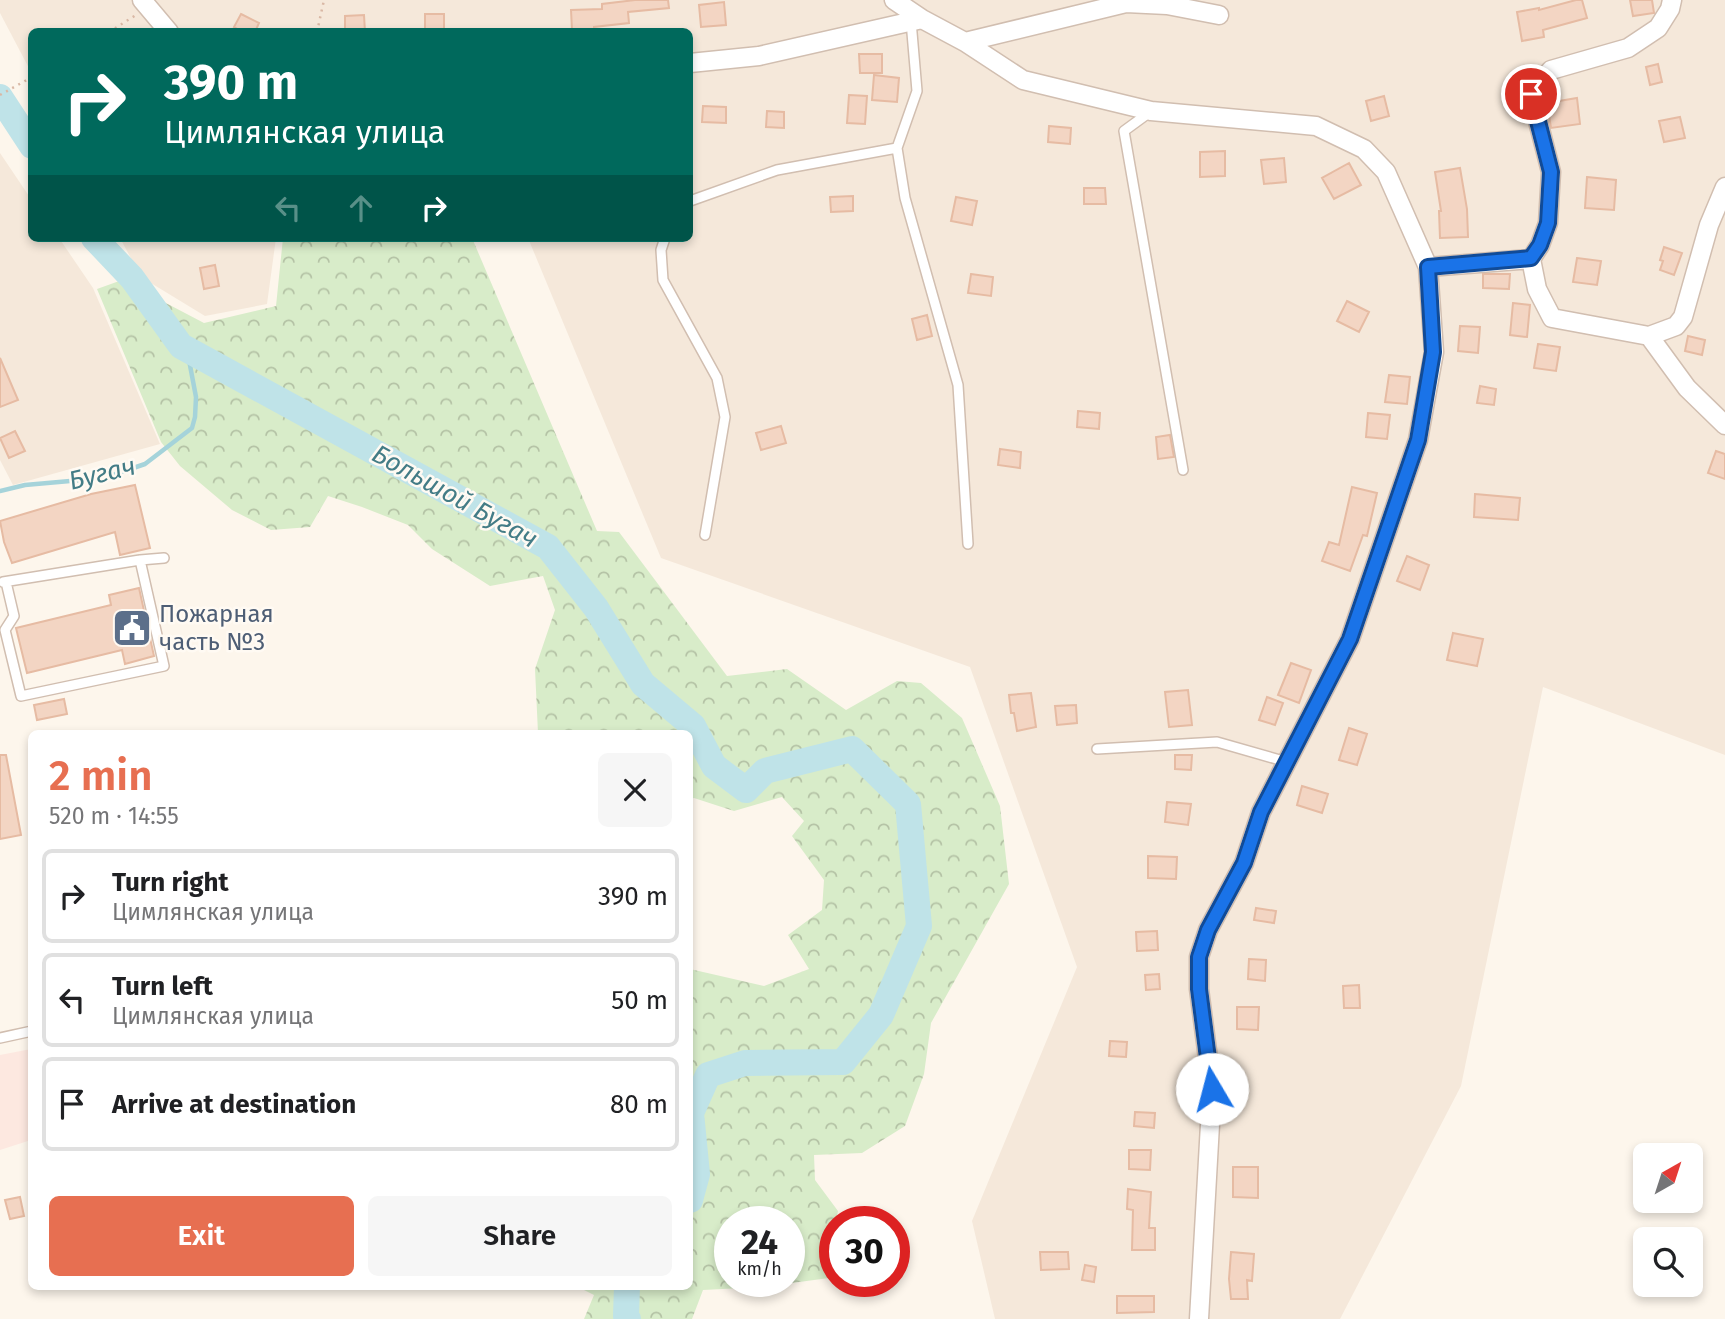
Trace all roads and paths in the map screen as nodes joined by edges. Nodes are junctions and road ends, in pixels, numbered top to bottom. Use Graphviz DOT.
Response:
graph roads {
  1 [pos="324,0"];
  2 [pos="894,0"];
  3 [pos="1672,0"];
  4 [pos="145,4"];
  5 [pos="1219,15"];
  6 [pos="917,20"];
  7 [pos="114,28"];
  8 [pos="166,28"];
  9 [pos="318,28"];
  10 [pos="965,42"];
  11 [pos="693,63"];
  12 [pos="28,79"];
  13 [pos="0,95"];
  14 [pos="1151,111"];
  15 [pos="897,148"];
  16 [pos="1725,187"];
  17 [pos="693,200"];
  18 [pos="664,242"];
  19 [pos="1531,258"];
  20 [pos="1428,267"];
  21 [pos="1649,336"];
  22 [pos="1725,425"];
  23 [pos="1183,470"];
  24 [pos="705,535"];
  25 [pos="968,544"];
  26 [pos="164,558"];
  27 [pos="140,560"];
  28 [pos="3,582"];
  29 [pos="1097,749"];
  30 [pos="1287,762"];
  31 [pos="28,1032"];
  32 [pos="0,1038"];
  33 [pos="1199,1319"];
  1 -- 9 [label="path"];
  2 -- 6 [label="street"];
  3 -- 19 [label="street"];
  4 -- 7 [label="path"];
  4 -- 8 [label="street"];
  5 -- 10 [label="street"];
  6 -- 10 [label="street"];
  6 -- 11 [label="street"];
  6 -- 15 [label="lane"];
  10 -- 14 [label="street"];
  12 -- 13 [label="path"];
  14 -- 20 [label="street"];
  14 -- 23 [label="lane"];
  15 -- 17 [label="lane"];
  15 -- 25 [label="lane"];
  16 -- 21 [label="street"];
  18 -- 24 [label="lane"];
  19 -- 20 [label="street"];
  19 -- 21 [label="street"];
  20 -- 30 [label="street"];
  21 -- 22 [label="street"];
  26 -- 27 [label="lane"];
  27 -- 28 [label="lane"];
  27 -- 28 [label="lane"];
  29 -- 30 [label="lane"];
  30 -- 33 [label="street"];
  31 -- 32 [label="lane"];
}
